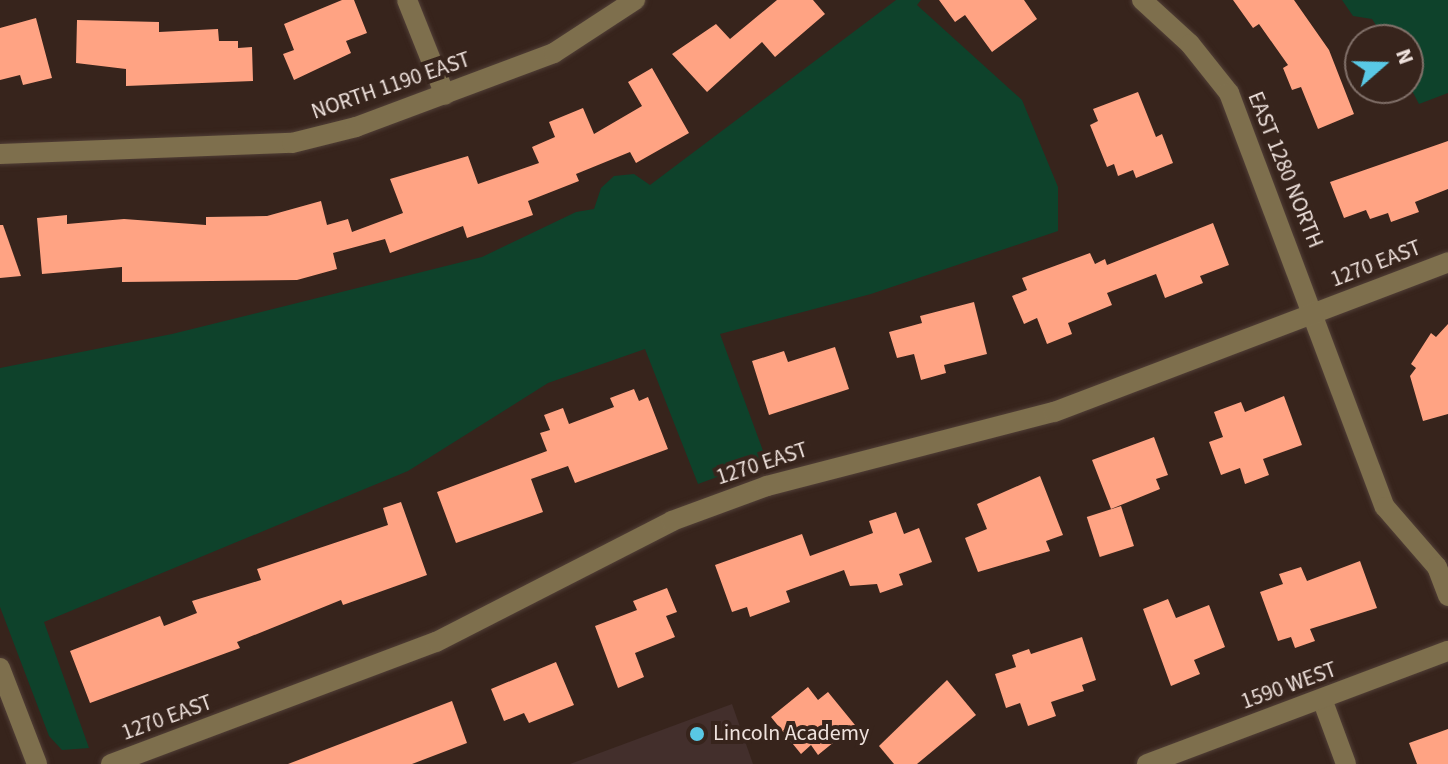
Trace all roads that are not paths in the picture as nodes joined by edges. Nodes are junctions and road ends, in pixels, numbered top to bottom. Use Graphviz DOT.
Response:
graph roads {
  1 [pos="407,0"];
  2 [pos="635,0"];
  3 [pos="1142,0"];
  4 [pos="445,95"];
  5 [pos="0,154"];
  6 [pos="1448,262"];
  7 [pos="1314,313"];
  8 [pos="1448,596"];
  9 [pos="1448,651"];
  10 [pos="0,668"];
  11 [pos="1322,699"];
  12 [pos="37,764"];
  13 [pos="111,764"];
  14 [pos="1147,764"];
  15 [pos="1346,764"];
  1 -- 4 [label="street"];
  2 -- 4 [label="street, NORTH 1190 EAST"];
  3 -- 7 [label="street, EAST 1280 NORTH"];
  4 -- 5 [label="street, NORTH 1190 EAST"];
  6 -- 7 [label="street, 1270 EAST"];
  7 -- 8 [label="street, EAST 1280 NORTH"];
  7 -- 13 [label="street, 1270 EAST"];
  9 -- 11 [label="street, 1590 WEST"];
  10 -- 12 [label="street"];
  11 -- 14 [label="street, 1590 WEST"];
  11 -- 15 [label="street"];
}
